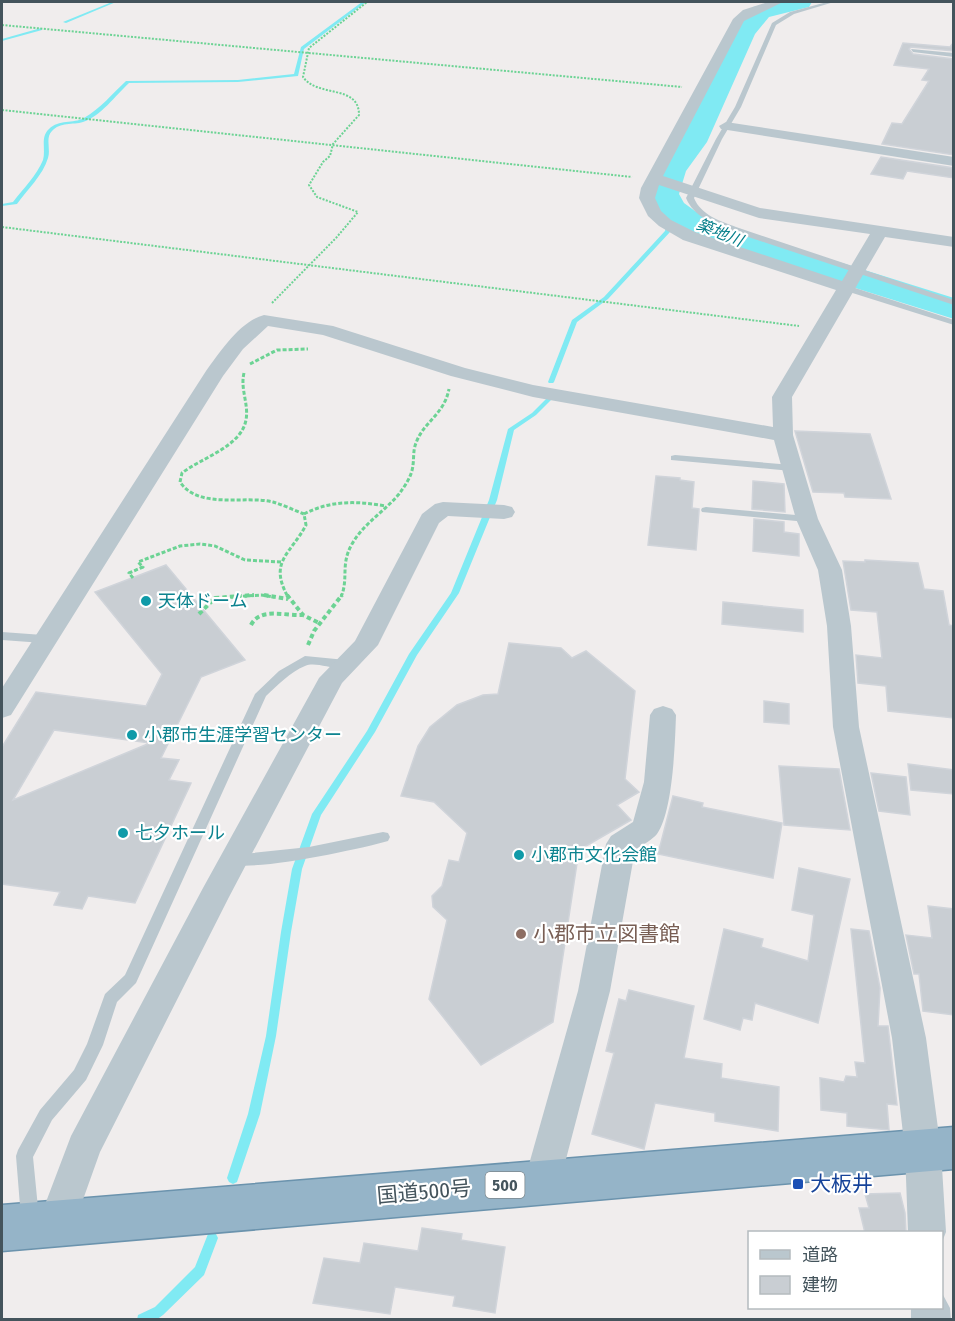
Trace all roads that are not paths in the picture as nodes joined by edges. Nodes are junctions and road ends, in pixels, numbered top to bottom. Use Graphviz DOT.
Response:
graph roads {
  1 [pos="777,2"];
  2 [pos="831,2"];
  3 [pos="912,50"];
  4 [pos="954,55"];
  5 [pos="726,126"];
  6 [pos="954,162"];
  7 [pos="657,180"];
  8 [pos="689,187"];
  9 [pos="880,231"];
  10 [pos="954,242"];
  11 [pos="852,279"];
  12 [pos="954,303"];
  13 [pos="954,323"];
  14 [pos="783,435"];
  15 [pos="675,458"];
  16 [pos="792,468"];
  17 [pos="706,510"];
  18 [pos="504,512"];
  19 [pos="807,519"];
  20 [pos="2,636"];
  21 [pos="44,639"];
  22 [pos="346,664"];
  23 [pos="2,709"];
  24 [pos="663,715"];
  25 [pos="383,837"];
  26 [pos="234,860"];
  27 [pos="938,1150"];
  28 [pos="542,1182"];
  29 [pos="30,1225"];
  30 [pos="927,1231"];
  1 -- 7 [label="street"];
  2 -- 5 [label="lane"];
  3 -- 4 [label="lane"];
  5 -- 6 [label="street"];
  5 -- 8 [label="lane"];
  7 -- 8 [label="street"];
  7 -- 11 [label="street"];
  8 -- 9 [label="street"];
  8 -- 11 [label="lane"];
  9 -- 10 [label="street"];
  9 -- 11 [label="street"];
  11 -- 12 [label="lane"];
  11 -- 13 [label="lane"];
  11 -- 14 [label="street"];
  14 -- 16 [label="street"];
  14 -- 21 [label="street"];
  15 -- 16 [label="lane"];
  16 -- 19 [label="street"];
  17 -- 19 [label="lane"];
  18 -- 22 [label="street"];
  19 -- 27 [label="street"];
  20 -- 21 [label="lane"];
  21 -- 23 [label="street"];
  22 -- 26 [label="street"];
  22 -- 29 [label="lane"];
  24 -- 28 [label="street"];
  25 -- 26 [label="lane"];
  26 -- 29 [label="street"];
  27 -- 28 [label="highway, 国道500号 / 500"];
  27 -- 30 [label="street"];
  28 -- 29 [label="highway, 国道500号 / 500"];
}
